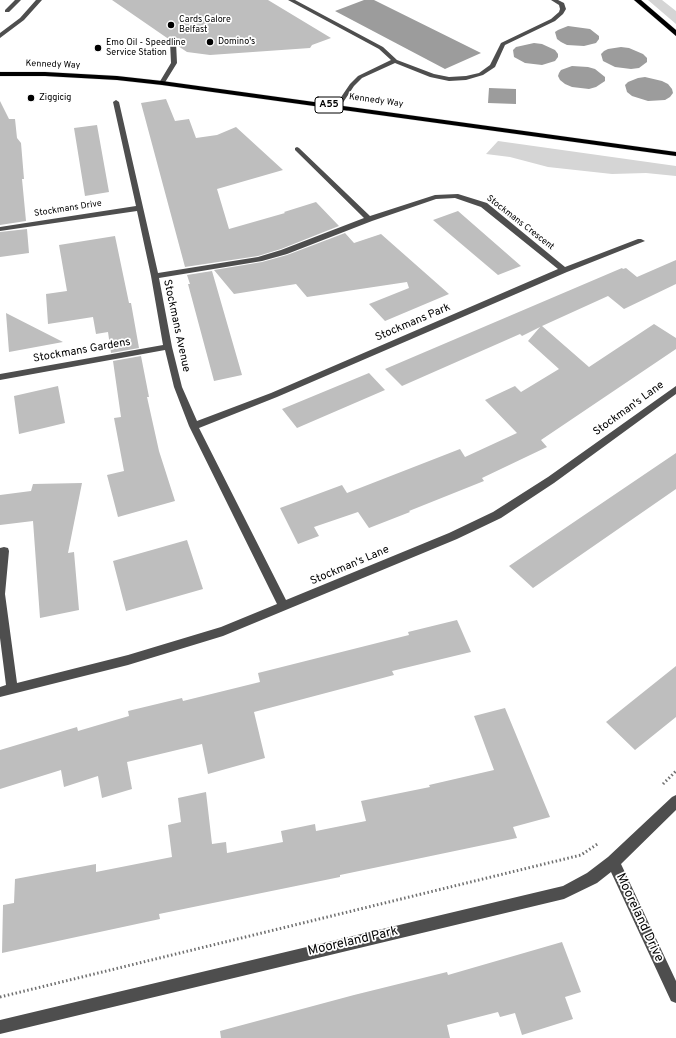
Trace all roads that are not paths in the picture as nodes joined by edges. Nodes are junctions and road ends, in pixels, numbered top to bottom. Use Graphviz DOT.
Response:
graph roads {
  1 [pos="18,0"];
  2 [pos="39,0"];
  3 [pos="291,0"];
  4 [pos="554,0"];
  5 [pos="637,0"];
  6 [pos="7,11"];
  7 [pos="676,34"];
  8 [pos="0,36"];
  9 [pos="173,42"];
  10 [pos="396,61"];
  11 [pos="0,74"];
  12 [pos="162,82"];
  13 [pos="116,102"];
  14 [pos="338,106"];
  15 [pos="297,149"];
  16 [pos="676,154"];
  17 [pos="139,208"];
  18 [pos="368,219"];
  19 [pos="0,229"];
  20 [pos="641,241"];
  21 [pos="564,270"];
  22 [pos="155,276"];
  23 [pos="168,347"];
  24 [pos="0,377"];
  25 [pos="676,389"];
  26 [pos="194,426"];
  27 [pos="4,551"];
  28 [pos="284,606"];
  29 [pos="12,689"];
  30 [pos="0,692"];
  31 [pos="676,801"];
  32 [pos="613,862"];
  33 [pos="676,996"];
  34 [pos="0,1027"];
  1 -- 6 [label="street"];
  2 -- 8 [label="street"];
  3 -- 10 [label="street"];
  4 -- 10 [label="street"];
  5 -- 7 [label="highway"];
  9 -- 12 [label="street"];
  10 -- 14 [label="street"];
  11 -- 12 [label="highway, Kennedy Way / A55"];
  12 -- 14 [label="highway, Kennedy Way / A55"];
  13 -- 17 [label="street, Stockmans Avenue"];
  14 -- 16 [label="highway, Kennedy Way / A55"];
  15 -- 18 [label="street"];
  17 -- 19 [label="street, Stockmans Drive"];
  17 -- 22 [label="street, Stockmans Avenue"];
  18 -- 21 [label="street, Stockmans Crescent"];
  18 -- 22 [label="street, Stockmans Crescent"];
  20 -- 21 [label="street, Stockmans Park"];
  21 -- 26 [label="street, Stockmans Park"];
  22 -- 23 [label="street, Stockmans Avenue"];
  23 -- 24 [label="street, Stockmans Gardens"];
  23 -- 26 [label="street, Stockmans Avenue"];
  25 -- 28 [label="street, Stockman's Lane"];
  26 -- 28 [label="street, Stockmans Avenue"];
  27 -- 29 [label="street"];
  28 -- 29 [label="street, Stockman's Lane"];
  29 -- 30 [label="street, Stockman's Lane"];
  31 -- 32 [label="street, Mooreland Park"];
  32 -- 33 [label="street, Mooreland Drive"];
  32 -- 34 [label="street, Mooreland Park"];
}
